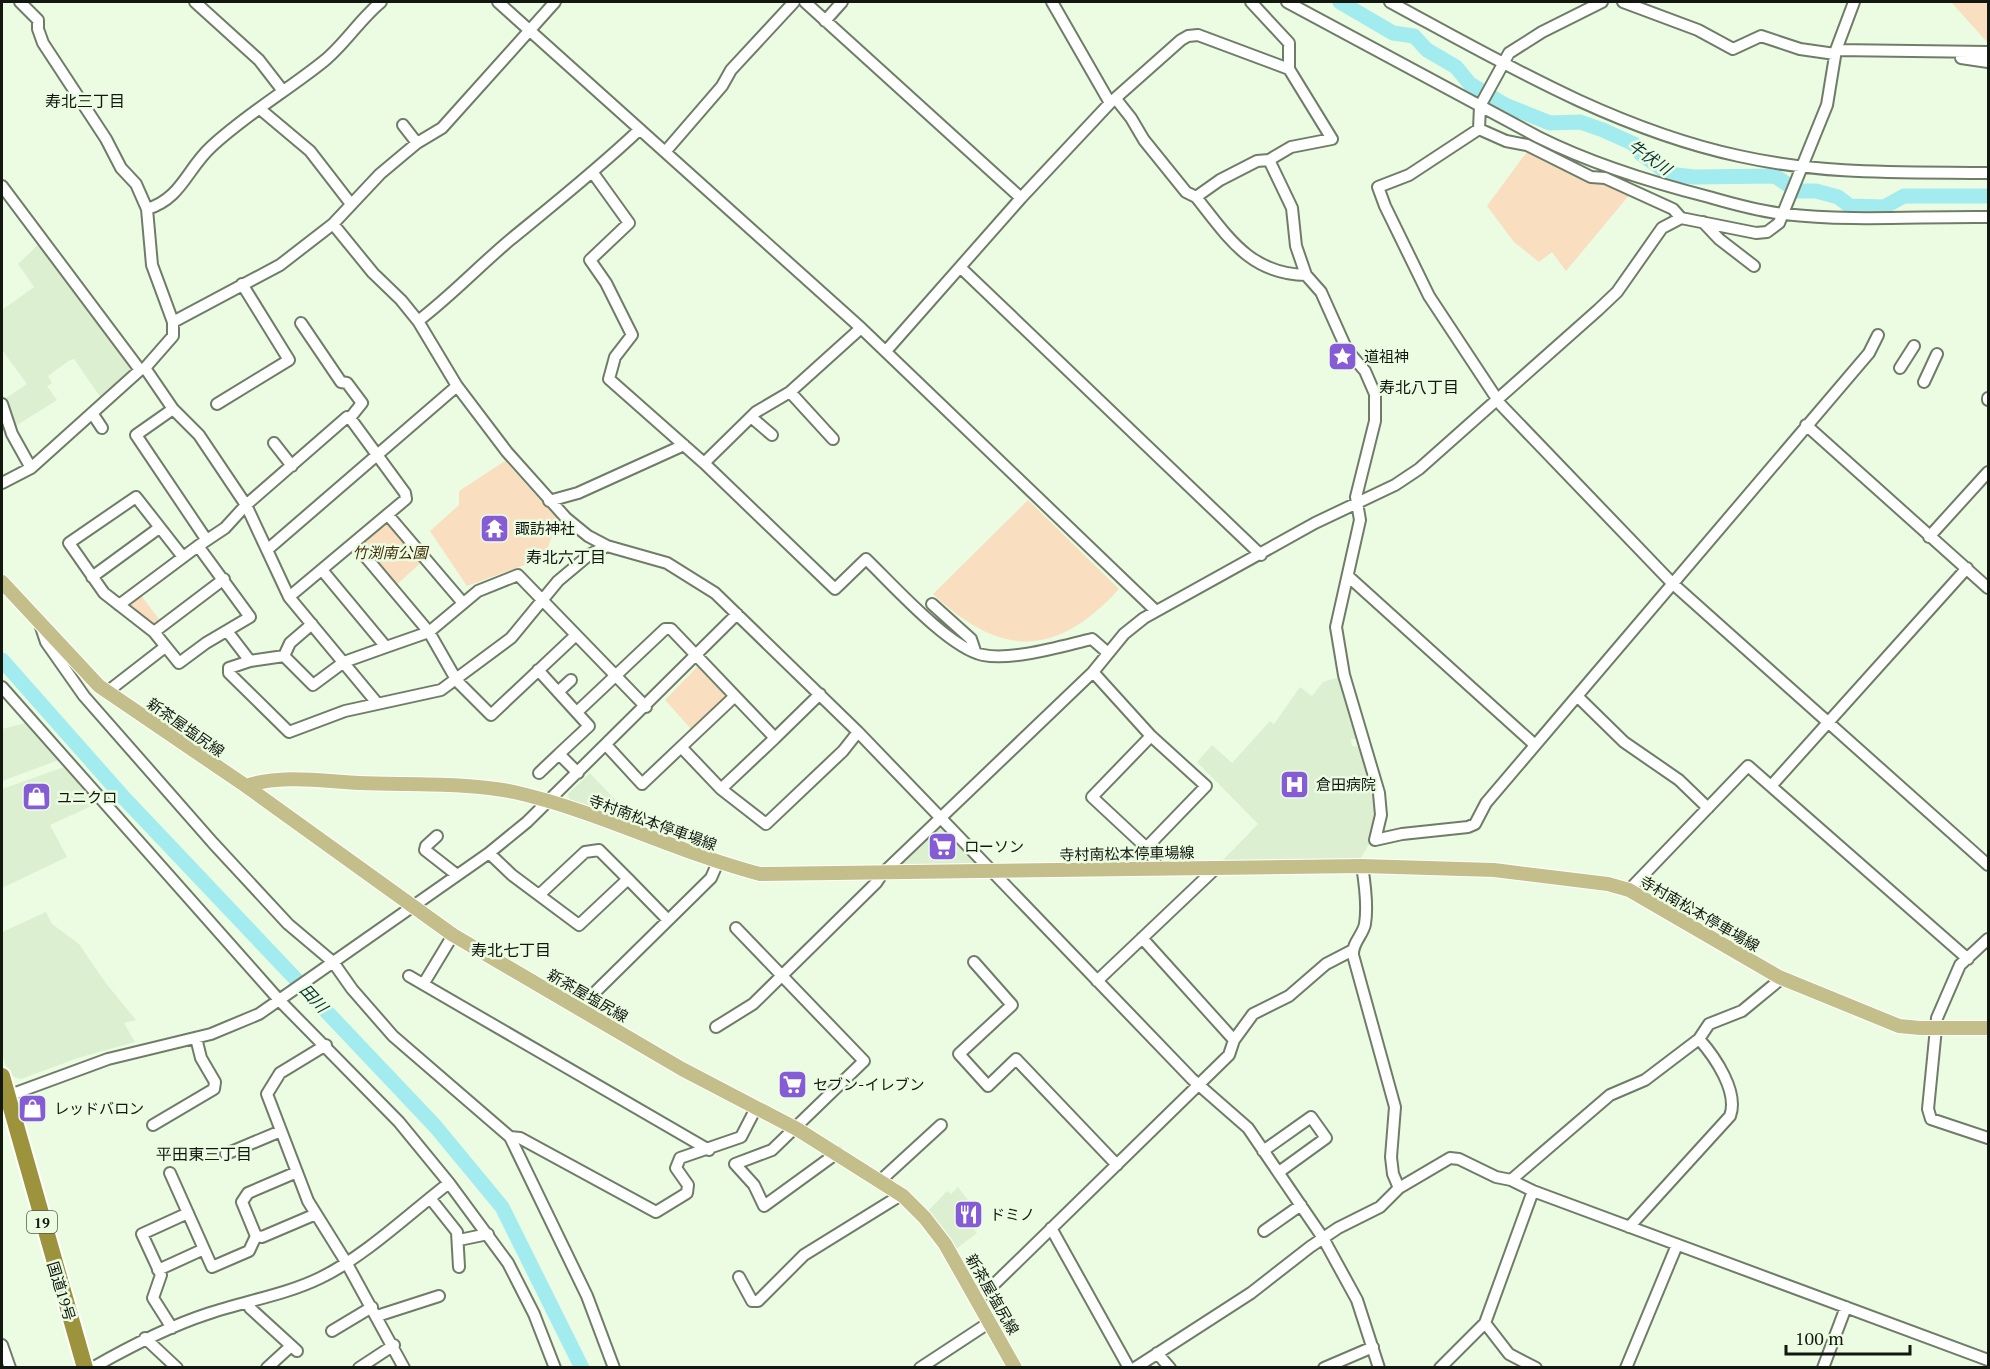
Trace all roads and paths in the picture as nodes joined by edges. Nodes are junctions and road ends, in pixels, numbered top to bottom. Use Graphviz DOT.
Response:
graph roads {
  1 [pos="20,2"];
  2 [pos="195,2"];
  3 [pos="381,2"];
  4 [pos="498,2"];
  5 [pos="555,2"];
  6 [pos="794,2"];
  7 [pos="805,2"];
  8 [pos="842,2"];
  9 [pos="1052,2"];
  10 [pos="1251,2"];
  11 [pos="1287,2"];
  12 [pos="1390,2"];
  13 [pos="1602,2"];
  14 [pos="1623,2"];
  15 [pos="1854,2"];
  16 [pos="825,21"];
  17 [pos="529,30"];
  18 [pos="1836,52"];
  19 [pos="1941,52"];
  20 [pos="1989,52"];
  21 [pos="1989,62"];
  22 [pos="1502,66"];
  23 [pos="1290,69"];
  24 [pos="283,91"];
  25 [pos="1113,101"];
  26 [pos="1480,106"];
  27 [pos="260,109"];
  28 [pos="403,125"];
  29 [pos="1479,129"];
  30 [pos="639,130"];
  31 [pos="417,143"];
  32 [pos="665,152"];
  33 [pos="1269,160"];
  34 [pos="1802,170"];
  35 [pos="593,173"];
  36 [pos="1989,173"];
  37 [pos="2,186"];
  38 [pos="1196,197"];
  39 [pos="1021,198"];
  40 [pos="351,204"];
  41 [pos="147,209"];
  42 [pos="1785,211"];
  43 [pos="1989,217"];
  44 [pos="1681,218"];
  45 [pos="1703,222"];
  46 [pos="333,224"];
  47 [pos="1755,266"];
  48 [pos="961,268"];
  49 [pos="1306,275"];
  50 [pos="242,284"];
  51 [pos="418,321"];
  52 [pos="173,322"];
  53 [pos="301,323"];
  54 [pos="861,328"];
  55 [pos="1878,335"];
  56 [pos="1914,346"];
  57 [pos="886,351"];
  58 [pos="1937,354"];
  59 [pos="1900,368"];
  60 [pos="143,369"];
  61 [pos="1924,382"];
  62 [pos="457,386"];
  63 [pos="790,392"];
  64 [pos="1497,400"];
  65 [pos="2,404"];
  66 [pos="217,404"];
  67 [pos="173,409"];
  68 [pos="92,413"];
  69 [pos="751,417"];
  70 [pos="350,418"];
  71 [pos="1806,425"];
  72 [pos="102,428"];
  73 [pos="772,435"];
  74 [pos="833,439"];
  75 [pos="274,443"];
  76 [pos="684,445"];
  77 [pos="378,456"];
  78 [pos="704,464"];
  79 [pos="292,465"];
  80 [pos="31,468"];
  81 [pos="1989,472"];
  82 [pos="2,483"];
  83 [pos="549,501"];
  84 [pos="1357,503"];
  85 [pos="246,505"];
  86 [pos="388,515"];
  87 [pos="159,528"];
  88 [pos="1929,537"];
  89 [pos="202,542"];
  90 [pos="354,543"];
  91 [pos="607,546"];
  92 [pos="267,550"];
  93 [pos="1261,555"];
  94 [pos="183,557"];
  95 [pos="1967,568"];
  96 [pos="322,570"];
  97 [pos="92,577"];
  98 [pos="1348,577"];
  99 [pos="224,579"];
  100 [pos="2,582"];
  101 [pos="1672,583"];
  102 [pos="1989,588"];
  103 [pos="289,597"];
  104 [pos="542,599"];
  105 [pos="463,603"];
  106 [pos="932,604"];
  107 [pos="119,605"];
  108 [pos="1156,611"];
  109 [pos="737,615"];
  110 [pos="40,623"];
  111 [pos="312,624"];
  112 [pos="227,631"];
  113 [pos="154,632"];
  114 [pos="429,632"];
  115 [pos="576,635"];
  116 [pos="165,647"];
  117 [pos="386,647"];
  118 [pos="975,651"];
  119 [pos="1108,653"];
  120 [pos="284,656"];
  121 [pos="696,656"];
  122 [pos="250,661"];
  123 [pos="344,662"];
  124 [pos="538,670"];
  125 [pos="1093,672"];
  126 [pos="615,675"];
  127 [pos="571,680"];
  128 [pos="457,681"];
  129 [pos="2,687"];
  130 [pos="107,692"];
  131 [pos="558,692"];
  132 [pos="820,693"];
  133 [pos="735,696"];
  134 [pos="1577,696"];
  135 [pos="377,703"];
  136 [pos="646,707"];
  137 [pos="577,712"];
  138 [pos="1828,721"];
  139 [pos="858,732"];
  140 [pos="1151,736"];
  141 [pos="775,738"];
  142 [pos="1535,745"];
  143 [pos="607,746"];
  144 [pos="681,747"];
  145 [pos="560,754"];
  146 [pos="539,773"];
  147 [pos="579,773"];
  148 [pos="246,786"];
  149 [pos="1771,786"];
  150 [pos="721,789"];
  151 [pos="549,801"];
  152 [pos="1708,808"];
  153 [pos="942,818"];
  154 [pos="437,836"];
  155 [pos="1147,847"];
  156 [pos="489,853"];
  157 [pos="718,862"];
  158 [pos="1989,865"];
  159 [pos="1362,866"];
  160 [pos="1157,868"];
  161 [pos="1216,868"];
  162 [pos="993,870"];
  163 [pos="882,874"];
  164 [pos="458,875"];
  165 [pos="628,879"];
  166 [pos="1629,890"];
  167 [pos="539,895"];
  168 [pos="413,906"];
  169 [pos="667,919"];
  170 [pos="736,928"];
  171 [pos="453,935"];
  172 [pos="1142,938"];
  173 [pos="1989,939"];
  174 [pos="1353,950"];
  175 [pos="1968,958"];
  176 [pos="974,962"];
  177 [pos="331,964"];
  178 [pos="409,976"];
  179 [pos="780,976"];
  180 [pos="1782,978"];
  181 [pos="1097,981"];
  182 [pos="424,983"];
  183 [pos="283,999"];
  184 [pos="578,1009"];
  185 [pos="716,1027"];
  186 [pos="1937,1028"];
  187 [pos="1989,1028"];
  188 [pos="196,1038"];
  189 [pos="1699,1039"];
  190 [pos="1234,1040"];
  191 [pos="326,1046"];
  192 [pos="2,1076"];
  193 [pos="1198,1085"];
  194 [pos="4,1096"];
  195 [pos="756,1108"];
  196 [pos="153,1125"];
  197 [pos="941,1125"];
  198 [pos="797,1129"];
  199 [pos="281,1131"];
  200 [pos="510,1137"];
  201 [pos="1989,1138"];
  202 [pos="709,1150"];
  203 [pos="1263,1150"];
  204 [pos="837,1153"];
  205 [pos="226,1154"];
  206 [pos="1117,1165"];
  207 [pos="297,1172"];
  208 [pos="1278,1172"];
  209 [pos="170,1173"];
  210 [pos="881,1180"];
  211 [pos="1511,1180"];
  212 [pos="448,1183"];
  213 [pos="1399,1188"];
  214 [pos="1533,1191"];
  215 [pos="901,1195"];
  216 [pos="430,1198"];
  217 [pos="1300,1205"];
  218 [pos="188,1213"];
  219 [pos="316,1214"];
  220 [pos="1051,1227"];
  221 [pos="1629,1227"];
  222 [pos="1264,1231"];
  223 [pos="488,1234"];
  224 [pos="256,1236"];
  225 [pos="1323,1238"];
  226 [pos="459,1240"];
  227 [pos="1677,1245"];
  228 [pos="204,1249"];
  229 [pos="346,1262"];
  230 [pos="459,1268"];
  231 [pos="158,1270"];
  232 [pos="739,1277"];
  233 [pos="439,1296"];
  234 [pos="978,1300"];
  235 [pos="248,1302"];
  236 [pos="1846,1307"];
  237 [pos="375,1312"];
  238 [pos="990,1322"];
  239 [pos="1485,1323"];
  240 [pos="172,1328"];
  241 [pos="332,1331"];
  242 [pos="146,1338"];
  243 [pos="2,1345"];
  244 [pos="394,1346"];
  245 [pos="1373,1347"];
  246 [pos="1157,1353"];
  247 [pos="1989,1360"];
  248 [pos="273,1366"];
  249 [pos="10,1368"];
  250 [pos="86,1368"];
  251 [pos="92,1368"];
  252 [pos="177,1368"];
  253 [pos="359,1368"];
  254 [pos="404,1368"];
  255 [pos="555,1368"];
  256 [pos="614,1368"];
  257 [pos="920,1368"];
  258 [pos="1015,1368"];
  259 [pos="1129,1368"];
  260 [pos="1135,1368"];
  261 [pos="1170,1368"];
  262 [pos="1324,1368"];
  263 [pos="1379,1368"];
  264 [pos="1440,1368"];
  265 [pos="1536,1368"];
  266 [pos="1626,1368"];
  267 [pos="1823,1368"];
  1 -- 41 [label="street"];
  2 -- 24 [label="street"];
  3 -- 24 [label="street"];
  4 -- 17 [label="street"];
  5 -- 17 [label="street"];
  6 -- 32 [label="street"];
  7 -- 16 [label="street"];
  8 -- 16 [label="street"];
  9 -- 25 [label="street"];
  10 -- 23 [label="street"];
  11 -- 26 [label="street"];
  12 -- 22 [label="street"];
  13 -- 22 [label="street"];
  14 -- 18 [label="street"];
  15 -- 18 [label="street"];
  16 -- 39 [label="street"];
  17 -- 30 [label="street"];
  17 -- 31 [label="street"];
  18 -- 19 [label="street"];
  18 -- 34 [label="street"];
  19 -- 20 [label="street"];
  19 -- 21 [label="street"];
  22 -- 26 [label="street"];
  22 -- 34 [label="street"];
  23 -- 25 [label="street"];
  23 -- 33 [label="street"];
  24 -- 27 [label="street"];
  25 -- 38 [label="street"];
  25 -- 39 [label="street"];
  26 -- 29 [label="street"];
  26 -- 42 [label="street"];
  27 -- 40 [label="street"];
  27 -- 41 [label="street"];
  28 -- 31 [label="street"];
  29 -- 44 [label="street"];
  29 -- 64 [label="street"];
  30 -- 32 [label="street"];
  30 -- 35 [label="street"];
  31 -- 40 [label="street"];
  32 -- 54 [label="street"];
  33 -- 38 [label="street"];
  33 -- 49 [label="street"];
  34 -- 36 [label="street"];
  34 -- 42 [label="street"];
  35 -- 51 [label="street"];
  35 -- 76 [label="street"];
  37 -- 60 [label="street"];
  38 -- 49 [label="street"];
  39 -- 48 [label="street"];
  40 -- 46 [label="street"];
  41 -- 52 [label="street"];
  42 -- 43 [label="street"];
  42 -- 45 [label="street"];
  44 -- 45 [label="street"];
  44 -- 64 [label="street"];
  45 -- 47 [label="street"];
  46 -- 50 [label="street"];
  46 -- 51 [label="street"];
  48 -- 57 [label="street"];
  48 -- 93 [label="street"];
  49 -- 84 [label="street"];
  50 -- 52 [label="street"];
  50 -- 66 [label="street"];
  51 -- 62 [label="street"];
  52 -- 60 [label="street"];
  53 -- 70 [label="street"];
  54 -- 57 [label="street"];
  54 -- 63 [label="street"];
  55 -- 71 [label="street"];
  56 -- 59 [label="street"];
  57 -- 108 [label="street"];
  58 -- 61 [label="street"];
  60 -- 67 [label="street"];
  60 -- 68 [label="street"];
  62 -- 77 [label="street"];
  62 -- 83 [label="street"];
  63 -- 69 [label="street"];
  63 -- 74 [label="street"];
  64 -- 84 [label="street"];
  64 -- 101 [label="street"];
  65 -- 80 [label="street"];
  67 -- 85 [label="street"];
  67 -- 89 [label="street"];
  68 -- 72 [label="street"];
  68 -- 80 [label="street"];
  69 -- 73 [label="street"];
  69 -- 78 [label="street"];
  70 -- 77 [label="street"];
  70 -- 79 [label="street"];
  71 -- 88 [label="street"];
  71 -- 101 [label="street"];
  75 -- 79 [label="street"];
  76 -- 78 [label="street"];
  76 -- 83 [label="street"];
  77 -- 86 [label="street"];
  77 -- 92 [label="street"];
  78 -- 118 [label="street"];
  79 -- 85 [label="street"];
  80 -- 82 [label="street"];
  81 -- 88 [label="street"];
  83 -- 91 [label="street"];
  84 -- 93 [label="street"];
  84 -- 98 [label="street"];
  85 -- 89 [label="street"];
  85 -- 92 [label="street"];
  86 -- 90 [label="street"];
  86 -- 105 [label="street"];
  87 -- 94 [label="street"];
  87 -- 97 [label="street"];
  87 -- 97 [label="street"];
  88 -- 95 [label="street"];
  89 -- 94 [label="street"];
  89 -- 99 [label="street"];
  90 -- 96 [label="street"];
  90 -- 114 [label="street"];
  91 -- 104 [label="street"];
  91 -- 109 [label="street"];
  92 -- 103 [label="street"];
  93 -- 108 [label="street"];
  94 -- 107 [label="street"];
  95 -- 102 [label="street"];
  95 -- 138 [label="street"];
  96 -- 103 [label="street"];
  96 -- 117 [label="street"];
  97 -- 107 [label="street"];
  98 -- 142 [label="street"];
  98 -- 142 [label="street"];
  99 -- 112 [label="street"];
  99 -- 113 [label="street"];
  100 -- 110 [label="main road, 新茶屋塩尻線"];
  101 -- 134 [label="street"];
  101 -- 138 [label="street"];
  103 -- 111 [label="street"];
  104 -- 105 [label="street"];
  104 -- 115 [label="street"];
  104 -- 128 [label="street"];
  105 -- 114 [label="street"];
  106 -- 118 [label="street"];
  107 -- 113 [label="street"];
  108 -- 119 [label="street"];
  109 -- 121 [label="street"];
  109 -- 132 [label="street"];
  110 -- 130 [label="main road, 新茶屋塩尻線"];
  110 -- 177 [label="street"];
  111 -- 120 [label="street"];
  111 -- 123 [label="street"];
  112 -- 116 [label="street"];
  112 -- 122 [label="street"];
  113 -- 116 [label="street"];
  114 -- 117 [label="street"];
  114 -- 128 [label="street"];
  115 -- 124 [label="street"];
  115 -- 126 [label="street"];
  116 -- 130 [label="street"];
  117 -- 123 [label="street"];
  118 -- 119 [label="street"];
  119 -- 125 [label="street"];
  120 -- 122 [label="street"];
  120 -- 123 [label="street"];
  121 -- 126 [label="street"];
  121 -- 133 [label="street"];
  121 -- 136 [label="street"];
  122 -- 135 [label="street"];
  123 -- 135 [label="street"];
  124 -- 128 [label="street"];
  124 -- 131 [label="street"];
  125 -- 140 [label="street"];
  125 -- 153 [label="street"];
  126 -- 136 [label="street"];
  126 -- 137 [label="street"];
  127 -- 131 [label="street"];
  128 -- 135 [label="street"];
  129 -- 183 [label="street"];
  130 -- 148 [label="main road, 新茶屋塩尻線"];
  131 -- 137 [label="street"];
  132 -- 139 [label="street"];
  132 -- 141 [label="street"];
  133 -- 141 [label="street"];
  133 -- 144 [label="street"];
  134 -- 142 [label="street"];
  134 -- 152 [label="street"];
  136 -- 143 [label="street"];
  137 -- 145 [label="street"];
  138 -- 149 [label="street"];
  138 -- 158 [label="street"];
  139 -- 150 [label="street"];
  139 -- 153 [label="street"];
  140 -- 155 [label="street"];
  140 -- 155 [label="street"];
  141 -- 150 [label="street"];
  143 -- 144 [label="street"];
  143 -- 147 [label="street"];
  144 -- 150 [label="street"];
  145 -- 146 [label="street"];
  145 -- 147 [label="street"];
  147 -- 151 [label="street"];
  148 -- 151 [label="main road, 寺村南松本停車場線"];
  148 -- 168 [label="main road, 新茶屋塩尻線"];
  149 -- 152 [label="street"];
  149 -- 175 [label="street"];
  151 -- 156 [label="street"];
  151 -- 157 [label="main road, 寺村南松本停車場線"];
  152 -- 166 [label="street"];
  153 -- 162 [label="street"];
  153 -- 163 [label="street"];
  154 -- 164 [label="street"];
  155 -- 160 [label="street"];
  156 -- 164 [label="street"];
  156 -- 167 [label="street"];
  157 -- 163 [label="main road, 寺村南松本停車場線"];
  157 -- 169 [label="street"];
  159 -- 161 [label="main road, 寺村南松本停車場線"];
  159 -- 166 [label="main road, 寺村南松本停車場線"];
  159 -- 174 [label="street"];
  160 -- 161 [label="main road, 寺村南松本停車場線"];
  160 -- 162 [label="main road, 寺村南松本停車場線"];
  161 -- 172 [label="street"];
  162 -- 163 [label="main road, 寺村南松本停車場線"];
  162 -- 181 [label="street"];
  163 -- 179 [label="street"];
  164 -- 168 [label="street"];
  165 -- 167 [label="street"];
  165 -- 167 [label="street"];
  165 -- 169 [label="street"];
  166 -- 180 [label="main road, 寺村南松本停車場線"];
  168 -- 171 [label="main road, 新茶屋塩尻線"];
  168 -- 177 [label="street"];
  169 -- 184 [label="street"];
  170 -- 179 [label="street"];
  171 -- 182 [label="street"];
  171 -- 184 [label="main road, 新茶屋塩尻線"];
  172 -- 181 [label="street"];
  172 -- 190 [label="street"];
  173 -- 175 [label="street"];
  174 -- 190 [label="street"];
  174 -- 213 [label="street"];
  175 -- 186 [label="street"];
  176 -- 206 [label="street"];
  177 -- 183 [label="street"];
  177 -- 200 [label="street"];
  178 -- 182 [label="street"];
  179 -- 185 [label="street"];
  179 -- 198 [label="street"];
  180 -- 186 [label="main road, 寺村南松本停車場線"];
  180 -- 189 [label="street"];
  181 -- 193 [label="street"];
  182 -- 202 [label="street"];
  183 -- 188 [label="street"];
  183 -- 191 [label="street"];
  184 -- 195 [label="main road, 新茶屋塩尻線"];
  186 -- 187 [label="main road, 寺村南松本停車場線"];
  186 -- 201 [label="street"];
  188 -- 194 [label="street"];
  188 -- 196 [label="street"];
  189 -- 211 [label="street"];
  189 -- 221 [label="street"];
  190 -- 193 [label="street"];
  191 -- 199 [label="street"];
  191 -- 212 [label="street"];
  192 -- 194 [label="highway, 国道19号 / 19"];
  193 -- 203 [label="street"];
  193 -- 206 [label="street"];
  194 -- 250 [label="highway, 国道19号 / 19"];
  195 -- 198 [label="main road, 新茶屋塩尻線"];
  195 -- 202 [label="street"];
  197 -- 210 [label="street"];
  198 -- 204 [label="main road, 新茶屋塩尻線"];
  198 -- 204 [label="street"];
  199 -- 205 [label="street"];
  199 -- 207 [label="street"];
  200 -- 202 [label="street"];
  200 -- 256 [label="street"];
  203 -- 208 [label="street"];
  203 -- 208 [label="street"];
  204 -- 210 [label="main road, 新茶屋塩尻線"];
  206 -- 220 [label="street"];
  207 -- 219 [label="street"];
  207 -- 224 [label="street"];
  208 -- 217 [label="street"];
  209 -- 218 [label="street"];
  210 -- 215 [label="main road, 新茶屋塩尻線"];
  211 -- 213 [label="street"];
  211 -- 214 [label="street"];
  212 -- 216 [label="street"];
  212 -- 223 [label="street"];
  213 -- 225 [label="street"];
  214 -- 221 [label="street"];
  214 -- 239 [label="street"];
  215 -- 232 [label="street"];
  215 -- 234 [label="main road, 新茶屋塩尻線"];
  216 -- 226 [label="street"];
  216 -- 229 [label="street"];
  217 -- 222 [label="street"];
  217 -- 225 [label="street"];
  218 -- 228 [label="street"];
  218 -- 231 [label="street"];
  219 -- 224 [label="street"];
  219 -- 229 [label="street"];
  220 -- 234 [label="street"];
  220 -- 259 [label="street"];
  221 -- 227 [label="street"];
  223 -- 226 [label="street"];
  223 -- 255 [label="street"];
  224 -- 228 [label="street"];
  225 -- 245 [label="street"];
  225 -- 246 [label="street"];
  226 -- 230 [label="street"];
  227 -- 236 [label="street"];
  227 -- 266 [label="street"];
  228 -- 231 [label="street"];
  229 -- 235 [label="street"];
  229 -- 237 [label="street"];
  231 -- 240 [label="street"];
  233 -- 237 [label="street"];
  234 -- 238 [label="main road, 新茶屋塩尻線"];
  235 -- 240 [label="street"];
  235 -- 248 [label="street"];
  236 -- 247 [label="street"];
  236 -- 267 [label="street"];
  237 -- 241 [label="street"];
  237 -- 244 [label="street"];
  238 -- 257 [label="street"];
  238 -- 258 [label="main road, 新茶屋塩尻線"];
  239 -- 264 [label="street"];
  239 -- 265 [label="street"];
  240 -- 242 [label="street"];
  242 -- 251 [label="street"];
  242 -- 252 [label="street"];
  243 -- 249 [label="street"];
  244 -- 253 [label="street"];
  244 -- 254 [label="street"];
  245 -- 262 [label="street"];
  245 -- 263 [label="street"];
  246 -- 260 [label="street"];
  246 -- 261 [label="street"];
}
